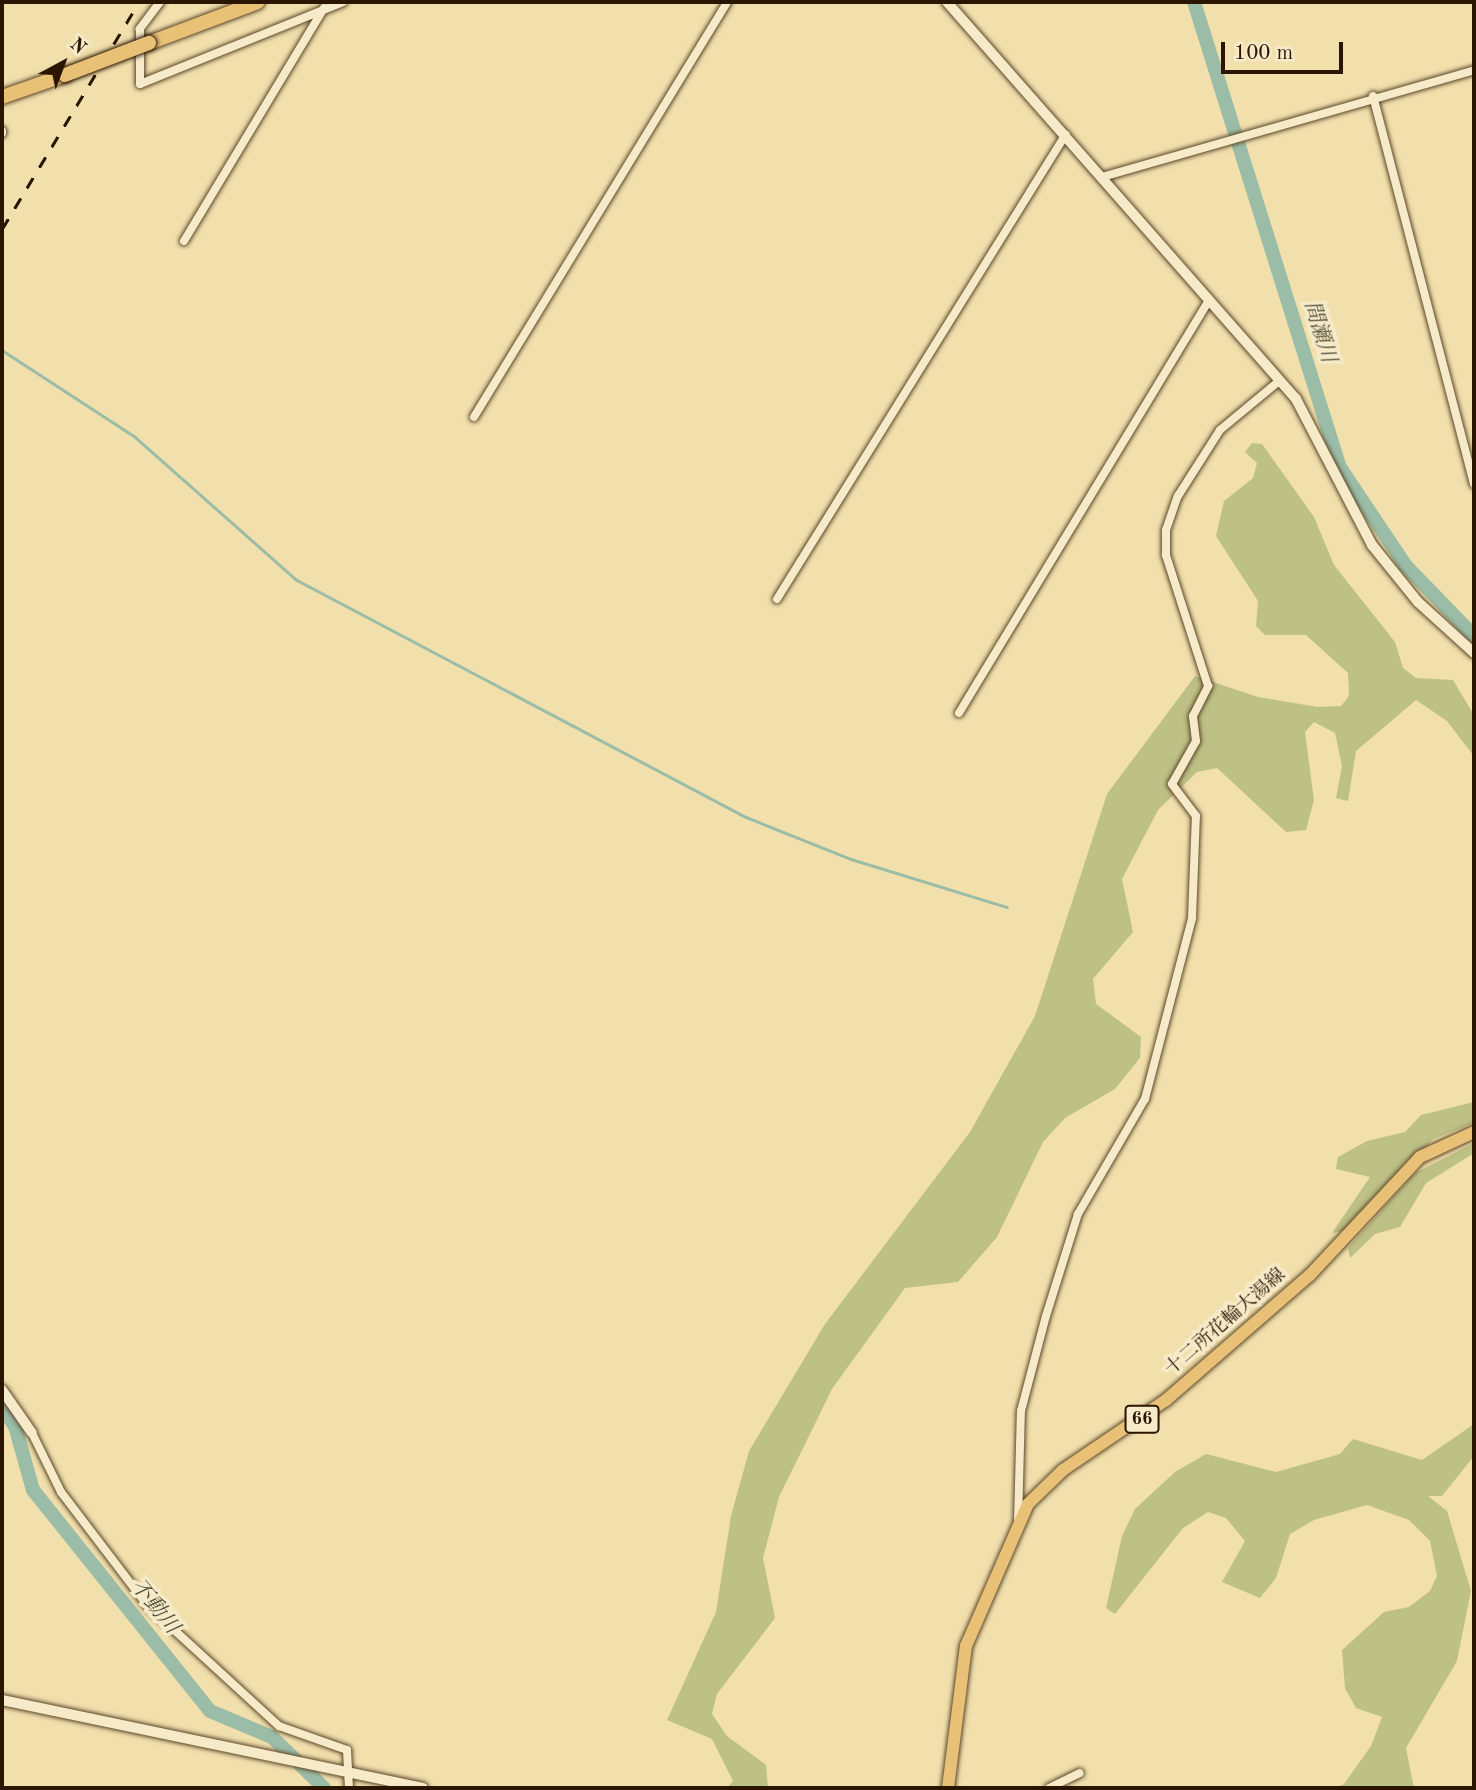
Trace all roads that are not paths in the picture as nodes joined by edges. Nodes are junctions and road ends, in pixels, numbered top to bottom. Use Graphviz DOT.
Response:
graph roads {
  1 [pos="160,2"];
  2 [pos="258,2"];
  3 [pos="343,2"];
  4 [pos="727,2"];
  5 [pos="947,2"];
  6 [pos="324,8"];
  7 [pos="1474,70"];
  8 [pos="1373,96"];
  9 [pos="2,97"];
  10 [pos="1066,134"];
  11 [pos="1102,177"];
  12 [pos="184,241"];
  13 [pos="1209,300"];
  14 [pos="1279,381"];
  15 [pos="474,417"];
  16 [pos="1474,484"];
  17 [pos="777,599"];
  18 [pos="1474,653"];
  19 [pos="960,713"];
  20 [pos="1474,1132"];
  21 [pos="2,1390"];
  22 [pos="32,1433"];
  23 [pos="1018,1522"];
  24 [pos="2,1700"];
  25 [pos="1080,1773"];
  26 [pos="351,1774"];
  27 [pos="346,1788"];
  28 [pos="423,1788"];
  29 [pos="948,1788"];
  30 [pos="1049,1788"];
  1 -- 6 [label="street"];
  2 -- 9 [label="highway, bridge"];
  3 -- 6 [label="street"];
  4 -- 15 [label="street"];
  5 -- 10 [label="street"];
  6 -- 12 [label="street"];
  7 -- 8 [label="street"];
  8 -- 11 [label="street"];
  8 -- 16 [label="street"];
  10 -- 11 [label="street"];
  10 -- 17 [label="street"];
  11 -- 13 [label="street"];
  13 -- 14 [label="street"];
  13 -- 19 [label="street"];
  14 -- 18 [label="street"];
  14 -- 23 [label="street"];
  20 -- 23 [label="main road, 十二所花輪大湯線 / 66"];
  21 -- 22 [label="street"];
  22 -- 26 [label="street"];
  23 -- 29 [label="main road, 十二所花輪大湯線 / 66"];
  24 -- 26 [label="street"];
  25 -- 30 [label="street"];
  26 -- 27 [label="street"];
  26 -- 28 [label="street"];
}
